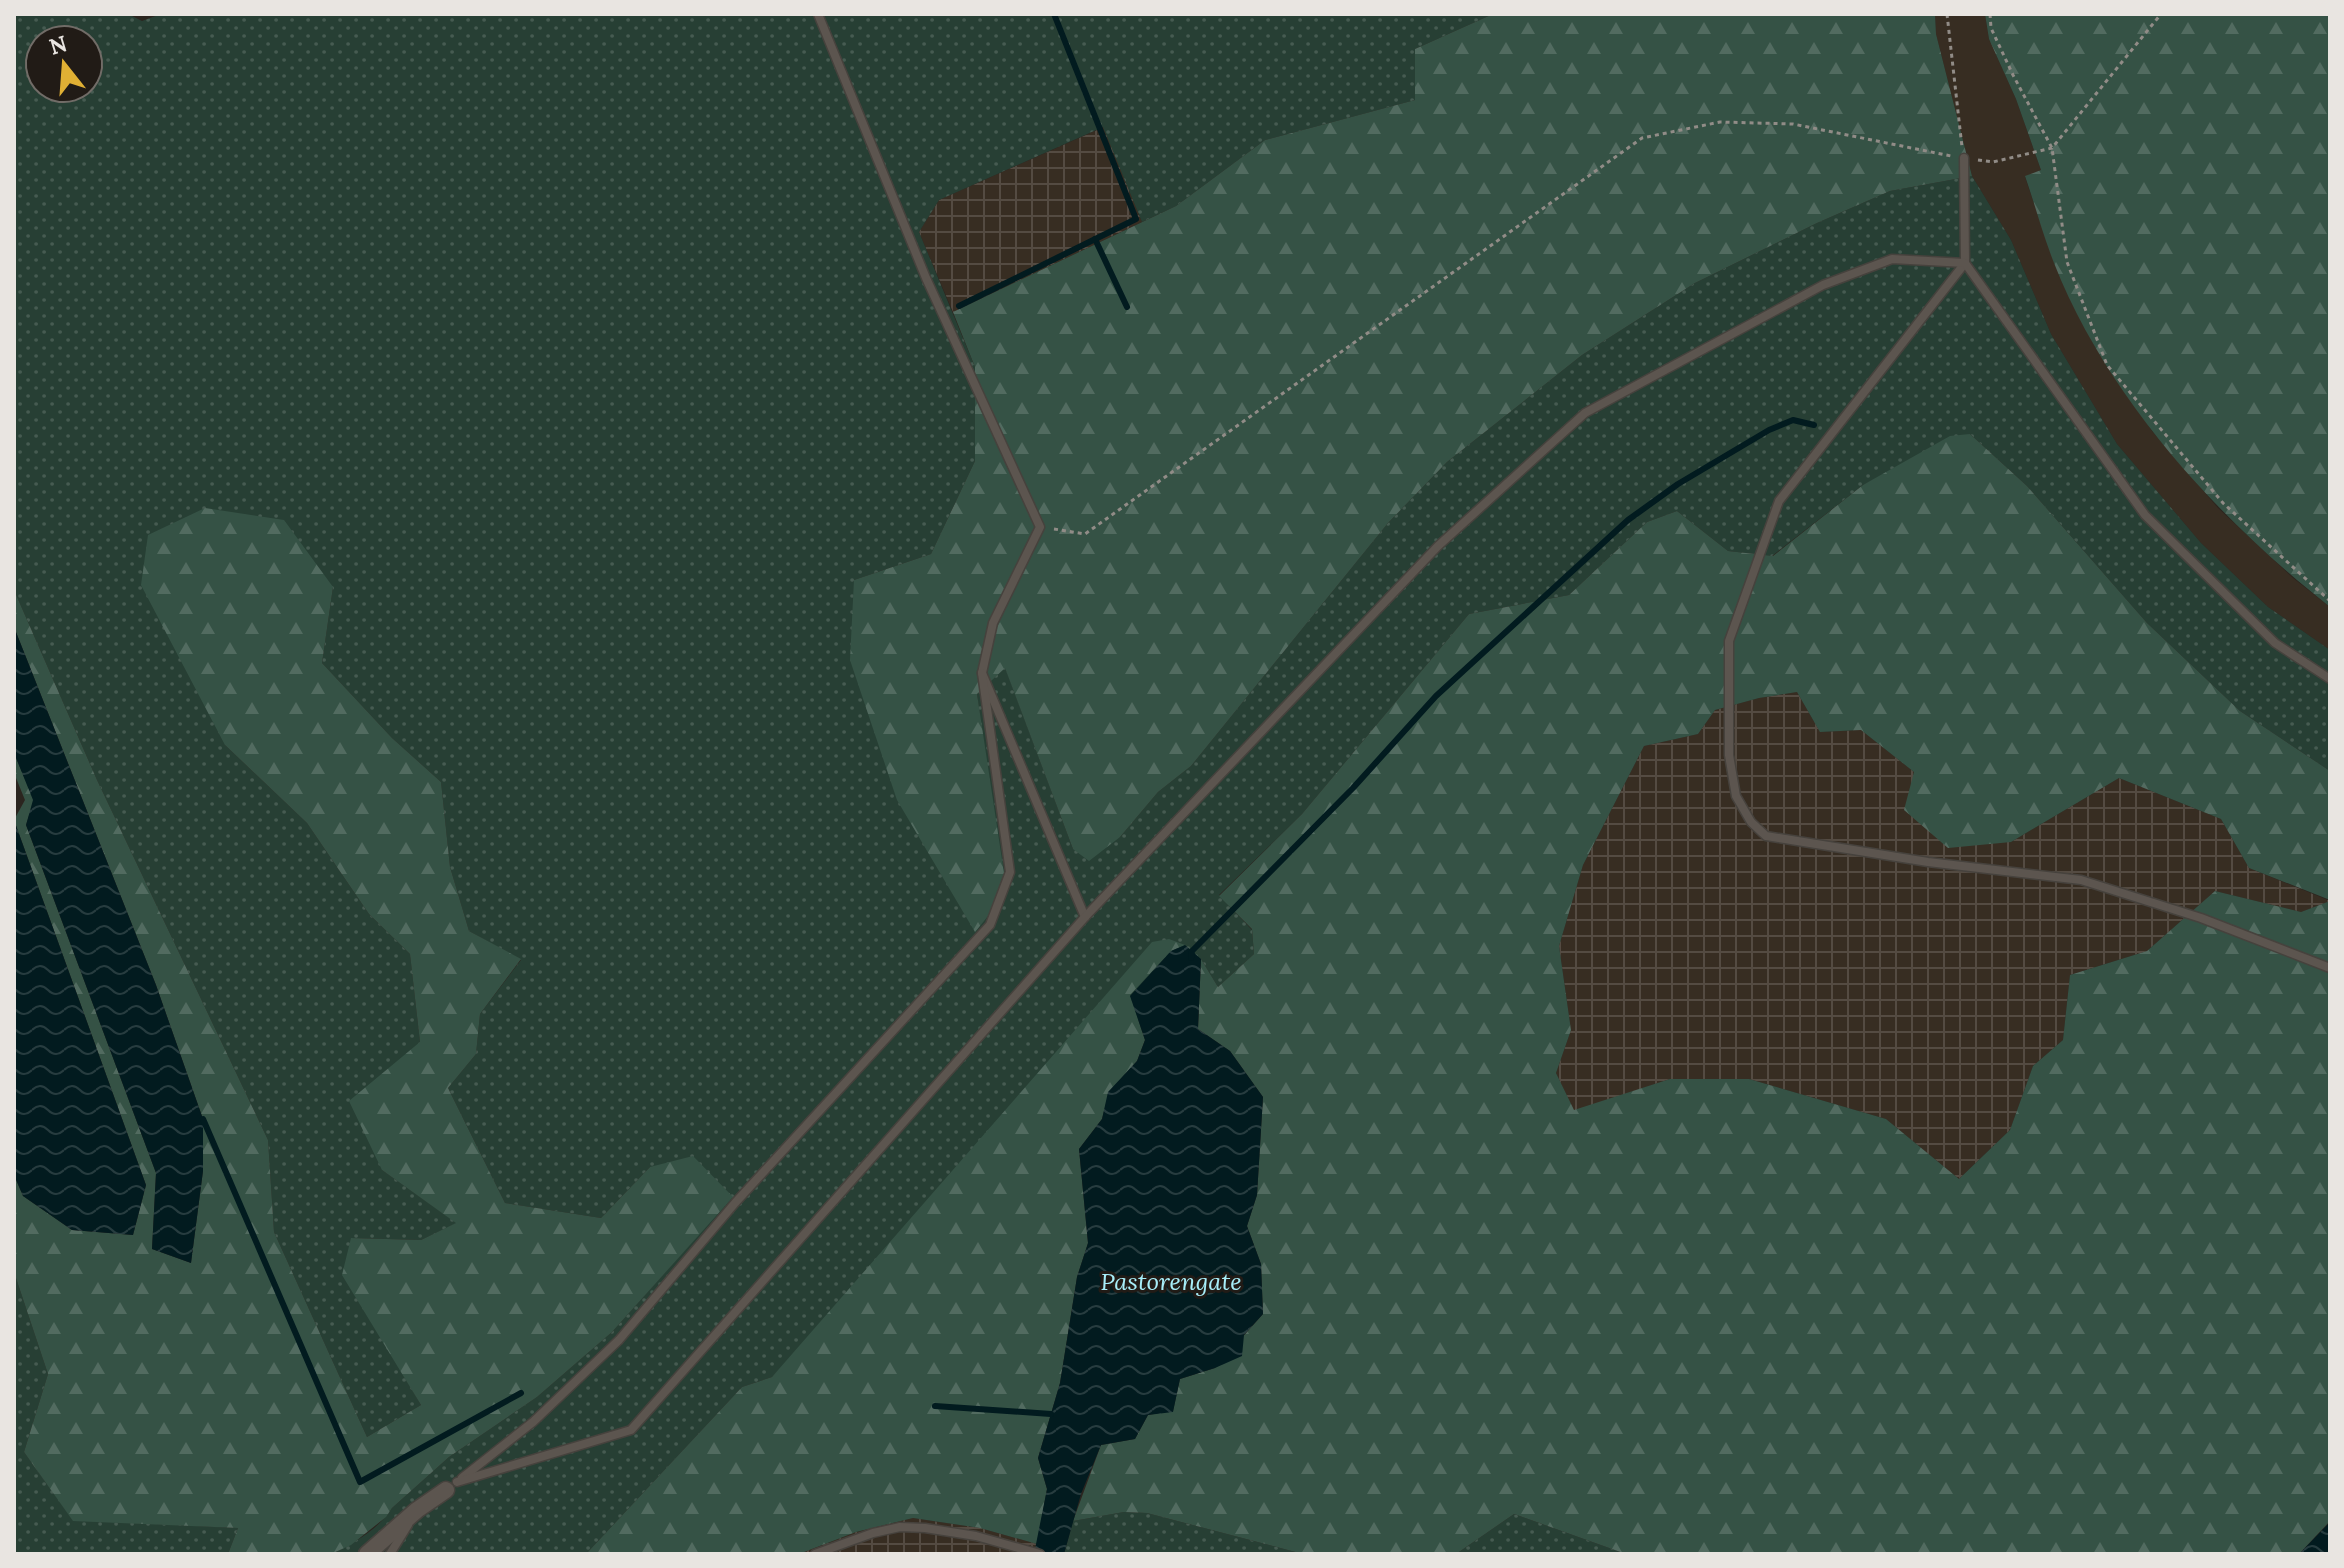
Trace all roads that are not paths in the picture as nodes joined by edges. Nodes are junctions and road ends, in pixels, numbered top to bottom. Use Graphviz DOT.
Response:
graph roads {
  1 [pos="818,14"];
  2 [pos="1964,158"];
  3 [pos="1965,263"];
  4 [pos="982,673"];
  5 [pos="2330,679"];
  6 [pos="1085,917"];
  7 [pos="2330,968"];
  8 [pos="451,1486"];
  9 [pos="417,1510"];
  10 [pos="1036,1553"];
  11 [pos="367,1554"];
  12 [pos="390,1554"];
  13 [pos="815,1554"];
  1 -- 4 [label="lane"];
  2 -- 3 [label="lane"];
  3 -- 5 [label="lane"];
  3 -- 6 [label="lane"];
  3 -- 7 [label="lane"];
  4 -- 6 [label="lane"];
  4 -- 8 [label="lane"];
  6 -- 8 [label="lane"];
  8 -- 9 [label="street"];
  9 -- 11 [label="street"];
  9 -- 12 [label="lane"];
  10 -- 13 [label="lane"];
}
